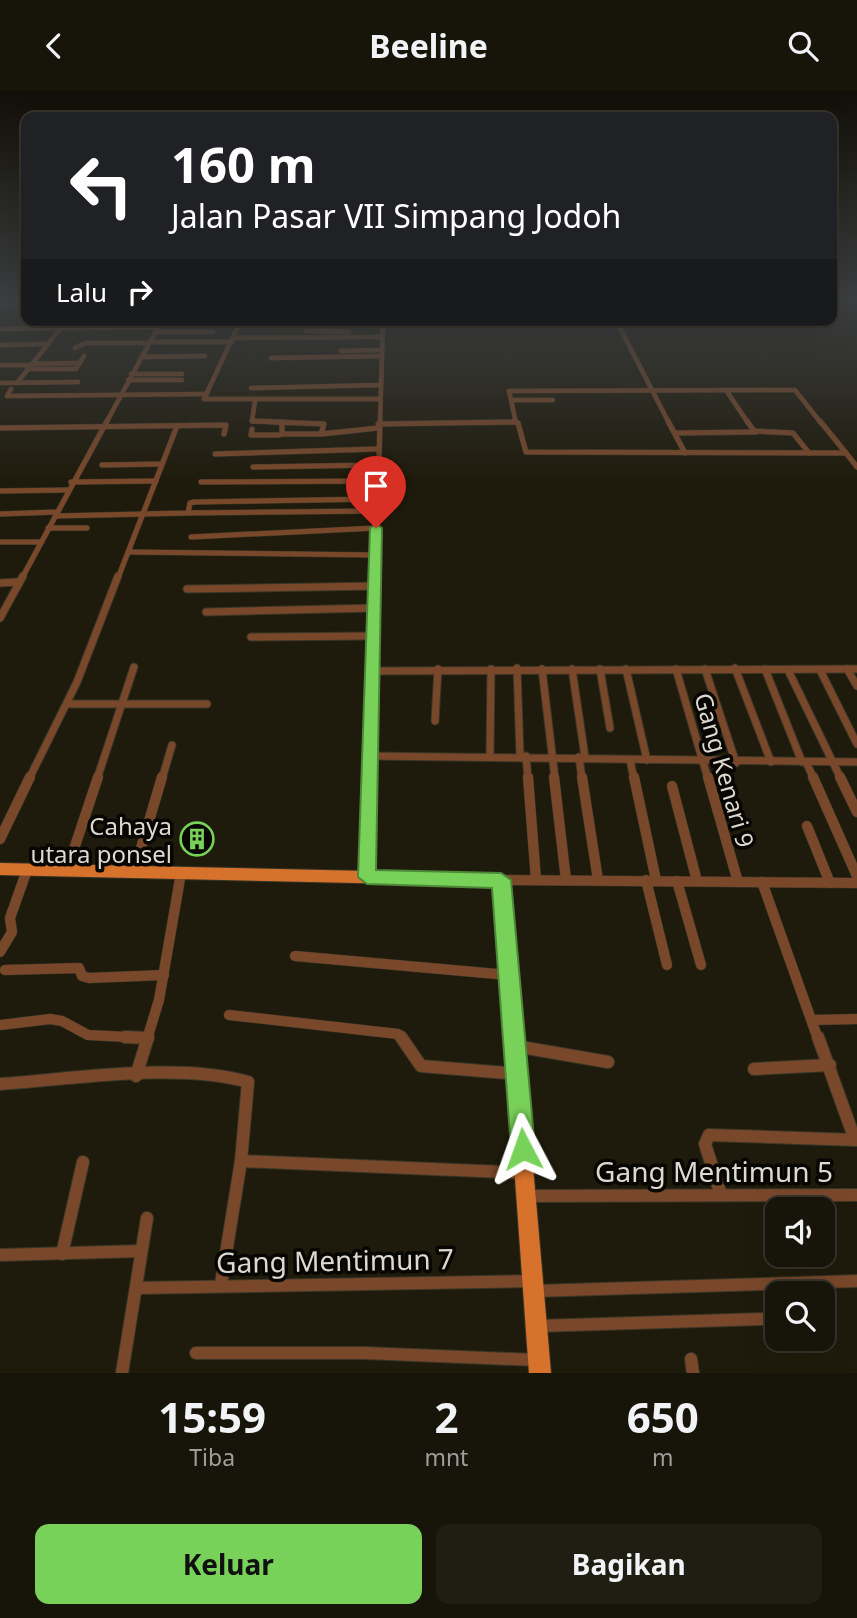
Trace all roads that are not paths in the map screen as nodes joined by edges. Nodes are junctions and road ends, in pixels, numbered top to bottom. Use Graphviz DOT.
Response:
graph roads {
  1 [pos="34,361"];
  2 [pos="139,361"];
  3 [pos="222,361"];
  4 [pos="381,361"];
  5 [pos="637,361"];
  6 [pos="79,363"];
  7 [pos="0,365"];
  8 [pos="30,366"];
  9 [pos="76,369"];
  10 [pos="131,374"];
  11 [pos="128,380"];
  12 [pos="78,382"];
  13 [pos="0,383"];
  14 [pos="17,383"];
  15 [pos="58,383"];
  16 [pos="380,385"];
  17 [pos="251,388"];
  18 [pos="11,389"];
  19 [pos="726,390"];
  20 [pos="653,391"];
  21 [pos="207,394"];
  22 [pos="7,396"];
  23 [pos="117,399"];
  24 [pos="380,399"];
  25 [pos="0,400"];
  26 [pos="290,400"];
  27 [pos="512,400"];
  28 [pos="553,400"];
  29 [pos="255,401"];
  30 [pos="287,411"];
  31 [pos="514,422"];
  32 [pos="285,423"];
  33 [pos="177,426"];
  34 [pos="378,426"];
  35 [pos="102,427"];
  36 [pos="0,428"];
  37 [pos="252,429"];
  38 [pos="756,432"];
  39 [pos="675,433"];
  40 [pos="224,434"];
  41 [pos="282,434"];
  42 [pos="321,434"];
  43 [pos="377,449"];
  44 [pos="685,453"];
  45 [pos="809,453"];
  46 [pos="846,453"];
  47 [pos="215,454"];
  48 [pos="162,464"];
  49 [pos="102,465"];
  50 [pos="377,465"];
  51 [pos="253,467"];
  52 [pos="857,467"];
  53 [pos="156,481"];
  54 [pos="378,481"];
  55 [pos="71,482"];
  56 [pos="201,482"];
  57 [pos="68,489"];
  58 [pos="0,491"];
  59 [pos="378,499"];
  60 [pos="377,511"];
  61 [pos="144,513"];
  62 [pos="188,513"];
  63 [pos="0,514"];
  64 [pos="56,514"];
  65 [pos="47,528"];
  66 [pos="87,528"];
  67 [pos="376,528"];
  68 [pos="191,537"];
  69 [pos="0,542"];
  70 [pos="40,542"];
  71 [pos="128,552"];
  72 [pos="376,555"];
  73 [pos="0,583"];
  74 [pos="18,583"];
  75 [pos="376,586"];
  76 [pos="187,589"];
  77 [pos="375,608"];
  78 [pos="205,612"];
  79 [pos="0,618"];
  80 [pos="375,636"];
  81 [pos="251,638"];
  82 [pos="134,667"];
  83 [pos="438,669"];
  84 [pos="491,669"];
  85 [pos="517,669"];
  86 [pos="542,669"];
  87 [pos="572,669"];
  88 [pos="600,669"];
  89 [pos="626,669"];
  90 [pos="676,669"];
  91 [pos="705,669"];
  92 [pos="735,669"];
  93 [pos="765,669"];
  94 [pos="847,669"];
  95 [pos="857,669"];
  96 [pos="788,670"];
  97 [pos="820,670"];
  98 [pos="373,671"];
  99 [pos="857,686"];
  100 [pos="67,704"];
  101 [pos="206,704"];
  102 [pos="122,705"];
  103 [pos="435,721"];
  104 [pos="610,728"];
  105 [pos="857,744"];
  106 [pos="172,745"];
  107 [pos="490,754"];
  108 [pos="523,755"];
  109 [pos="369,756"];
  110 [pos="553,756"];
  111 [pos="582,757"];
  112 [pos="629,760"];
  113 [pos="647,760"];
  114 [pos="701,762"];
  115 [pos="771,762"];
  116 [pos="804,762"];
  117 [pos="834,762"];
  118 [pos="857,762"];
  119 [pos="737,763"];
  120 [pos="672,786"];
  121 [pos="857,812"];
  122 [pos="807,826"];
  123 [pos="0,839"];
  124 [pos="0,869"];
  125 [pos="27,870"];
  126 [pos="67,870"];
  127 [pos="134,872"];
  128 [pos="181,873"];
  129 [pos="857,876"];
  130 [pos="367,877"];
  131 [pos="501,880"];
  132 [pos="536,880"];
  133 [pos="566,880"];
  134 [pos="598,880"];
  135 [pos="651,880"];
  136 [pos="677,881"];
  137 [pos="697,881"];
  138 [pos="737,882"];
  139 [pos="762,882"];
  140 [pos="830,883"];
  141 [pos="857,883"];
  142 [pos="0,952"];
  143 [pos="295,956"];
  144 [pos="667,965"];
  145 [pos="701,965"];
  146 [pos="5,970"];
  147 [pos="164,975"];
  148 [pos="509,975"];
  149 [pos="229,1015"];
  150 [pos="857,1019"];
  151 [pos="813,1020"];
  152 [pos="0,1025"];
  153 [pos="148,1038"];
  154 [pos="515,1046"];
  155 [pos="608,1062"];
  156 [pos="830,1065"];
  157 [pos="754,1069"];
  158 [pos="518,1074"];
  159 [pos="136,1076"];
  160 [pos="0,1084"];
  161 [pos="856,1140"];
  162 [pos="241,1161"];
  163 [pos="83,1163"];
  164 [pos="525,1173"];
  165 [pos="721,1195"];
  166 [pos="857,1195"];
  167 [pos="528,1196"];
  168 [pos="147,1218"];
  169 [pos="141,1251"];
  170 [pos="62,1254"];
  171 [pos="0,1255"];
  172 [pos="857,1281"];
  173 [pos="221,1285"];
  174 [pos="534,1286"];
  175 [pos="136,1288"];
  176 [pos="762,1319"];
  177 [pos="537,1326"];
  178 [pos="196,1353"];
  179 [pos="540,1367"];
  180 [pos="122,1373"];
  1 -- 8 [label="street"];
  2 -- 10 [label="street"];
  3 -- 21 [label="street"];
  4 -- 16 [label="street"];
  5 -- 20 [label="street"];
  6 -- 8 [label="street"];
  6 -- 9 [label="street"];
  7 -- 8 [label="street"];
  8 -- 9 [label="street"];
  8 -- 14 [label="street"];
  9 -- 15 [label="street"];
  10 -- 11 [label="street"];
  10 -- 11 [label="street"];
  11 -- 23 [label="street"];
  12 -- 15 [label="street"];
  13 -- 14 [label="street"];
  14 -- 15 [label="street"];
  16 -- 17 [label="street"];
  16 -- 24 [label="street"];
  18 -- 22 [label="street"];
  19 -- 20 [label="street"];
  19 -- 38 [label="street"];
  19 -- 46 [label="street"];
  20 -- 27 [label="street"];
  20 -- 39 [label="street"];
  21 -- 23 [label="street"];
  21 -- 29 [label="street"];
  22 -- 23 [label="street"];
  22 -- 25 [label="street"];
  23 -- 35 [label="street"];
  24 -- 26 [label="street"];
  24 -- 34 [label="street"];
  26 -- 29 [label="street"];
  26 -- 30 [label="street"];
  27 -- 28 [label="street"];
  27 -- 31 [label="street"];
  29 -- 32 [label="street"];
  31 -- 34 [label="street"];
  31 -- 44 [label="street"];
  32 -- 41 [label="street"];
  32 -- 42 [label="street"];
  33 -- 35 [label="street"];
  33 -- 40 [label="street"];
  33 -- 48 [label="street"];
  34 -- 42 [label="street"];
  34 -- 43 [label="street"];
  35 -- 36 [label="street"];
  35 -- 55 [label="street"];
  37 -- 41 [label="street"];
  38 -- 39 [label="street"];
  38 -- 45 [label="street"];
  39 -- 44 [label="street"];
  41 -- 42 [label="street"];
  43 -- 47 [label="street"];
  43 -- 50 [label="street"];
  44 -- 45 [label="street"];
  45 -- 46 [label="street"];
  46 -- 52 [label="street"];
  48 -- 49 [label="street"];
  48 -- 53 [label="street"];
  50 -- 51 [label="street"];
  50 -- 54 [label="street"];
  53 -- 55 [label="street"];
  53 -- 61 [label="street"];
  54 -- 56 [label="street"];
  54 -- 59 [label="street"];
  55 -- 57 [label="street"];
  57 -- 58 [label="street"];
  57 -- 64 [label="street"];
  59 -- 60 [label="street"];
  59 -- 62 [label="street"];
  60 -- 62 [label="street"];
  60 -- 67 [label="street"];
  61 -- 62 [label="street"];
  61 -- 64 [label="street"];
  61 -- 71 [label="street"];
  63 -- 64 [label="street"];
  64 -- 65 [label="street"];
  65 -- 66 [label="street"];
  65 -- 70 [label="street"];
  67 -- 68 [label="street"];
  67 -- 72 [label="street"];
  69 -- 70 [label="street"];
  70 -- 74 [label="street"];
  71 -- 72 [label="street"];
  71 -- 100 [label="street"];
  72 -- 75 [label="street"];
  73 -- 74 [label="street"];
  74 -- 79 [label="street"];
  75 -- 76 [label="street"];
  75 -- 77 [label="street"];
  77 -- 78 [label="street"];
  77 -- 80 [label="street"];
  80 -- 81 [label="street"];
  80 -- 98 [label="street"];
  82 -- 102 [label="street"];
  83 -- 84 [label="street"];
  83 -- 98 [label="street"];
  83 -- 103 [label="street"];
  84 -- 85 [label="street"];
  84 -- 107 [label="street"];
  85 -- 86 [label="street"];
  85 -- 108 [label="street"];
  86 -- 87 [label="street"];
  86 -- 110 [label="street"];
  87 -- 88 [label="street"];
  87 -- 111 [label="street"];
  88 -- 89 [label="street"];
  88 -- 104 [label="street"];
  89 -- 90 [label="street"];
  89 -- 113 [label="street"];
  90 -- 91 [label="street"];
  90 -- 114 [label="street, Gang Kenari 9"];
  91 -- 92 [label="street"];
  91 -- 119 [label="street"];
  92 -- 93 [label="street"];
  92 -- 115 [label="street"];
  93 -- 96 [label="street"];
  93 -- 116 [label="street"];
  94 -- 95 [label="street"];
  94 -- 97 [label="street"];
  94 -- 99 [label="street"];
  96 -- 97 [label="street"];
  96 -- 117 [label="street"];
  97 -- 105 [label="street"];
  98 -- 109 [label="street"];
  100 -- 102 [label="street"];
  100 -- 123 [label="street"];
  101 -- 102 [label="street"];
  102 -- 126 [label="street"];
  106 -- 127 [label="street"];
  107 -- 108 [label="street"];
  107 -- 109 [label="street"];
  108 -- 110 [label="street"];
  108 -- 132 [label="street"];
  109 -- 130 [label="street"];
  110 -- 111 [label="street"];
  110 -- 133 [label="street"];
  111 -- 112 [label="street"];
  111 -- 134 [label="street"];
  112 -- 113 [label="street"];
  112 -- 135 [label="street"];
  113 -- 114 [label="street"];
  114 -- 119 [label="street"];
  114 -- 138 [label="street, Gang Kenari 9"];
  115 -- 116 [label="street"];
  115 -- 119 [label="street"];
  116 -- 117 [label="street"];
  116 -- 129 [label="street"];
  117 -- 118 [label="street"];
  117 -- 121 [label="street"];
  120 -- 137 [label="street"];
  122 -- 140 [label="street"];
  124 -- 125 [label="main road"];
  125 -- 126 [label="main road"];
  125 -- 142 [label="street"];
  126 -- 127 [label="main road"];
  127 -- 128 [label="main road"];
  128 -- 130 [label="main road"];
  128 -- 147 [label="street"];
  130 -- 131 [label="main road"];
  131 -- 132 [label="street"];
  131 -- 148 [label="main road"];
  132 -- 133 [label="street"];
  133 -- 134 [label="street"];
  134 -- 135 [label="street"];
  135 -- 136 [label="street"];
  135 -- 144 [label="street"];
  136 -- 137 [label="street"];
  136 -- 145 [label="street"];
  137 -- 138 [label="street"];
  138 -- 139 [label="street"];
  139 -- 140 [label="street"];
  139 -- 151 [label="street"];
  140 -- 141 [label="street"];
  143 -- 148 [label="street"];
  146 -- 147 [label="street"];
  147 -- 153 [label="street"];
  148 -- 154 [label="main road"];
  149 -- 158 [label="street"];
  150 -- 151 [label="street"];
  151 -- 156 [label="street"];
  152 -- 153 [label="street"];
  153 -- 159 [label="street"];
  154 -- 155 [label="street"];
  154 -- 158 [label="main road"];
  156 -- 157 [label="street"];
  156 -- 161 [label="street"];
  158 -- 164 [label="main road"];
  159 -- 160 [label="street"];
  159 -- 162 [label="street"];
  161 -- 165 [label="street"];
  162 -- 164 [label="street"];
  162 -- 173 [label="street"];
  163 -- 170 [label="street"];
  164 -- 167 [label="main road"];
  165 -- 166 [label="street, Gang Mentimun 5"];
  165 -- 167 [label="street, Gang Mentimun 5"];
  167 -- 174 [label="main road"];
  168 -- 169 [label="street"];
  169 -- 170 [label="street"];
  169 -- 175 [label="street"];
  170 -- 171 [label="street"];
  172 -- 174 [label="street, Gang Mentimun 7"];
  173 -- 174 [label="street, Gang Mentimun 7"];
  173 -- 175 [label="street, Gang Mentimun 7"];
  174 -- 177 [label="main road"];
  175 -- 180 [label="street"];
  176 -- 177 [label="street"];
  177 -- 179 [label="main road"];
  178 -- 179 [label="street"];
}
